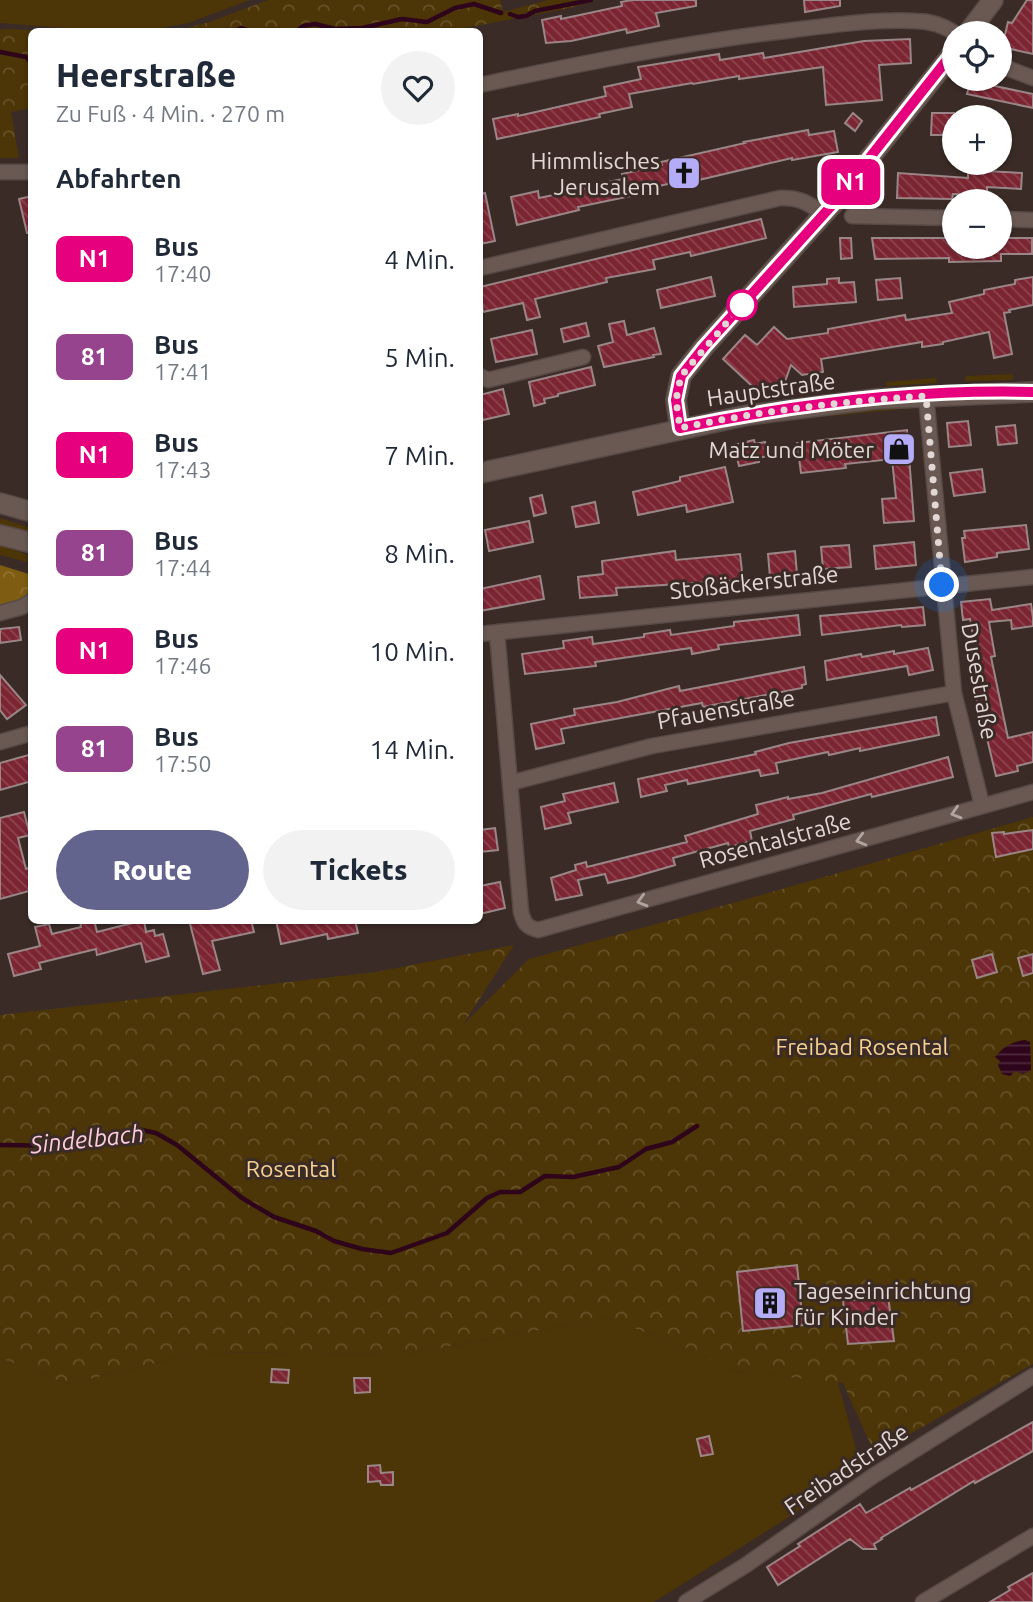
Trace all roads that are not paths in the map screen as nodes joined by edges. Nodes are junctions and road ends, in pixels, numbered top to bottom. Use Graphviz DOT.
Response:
graph roads {
  1 [pos="993,0"];
  2 [pos="977,21"];
  3 [pos="942,26"];
  4 [pos="942,67"];
  5 [pos="1012,71"];
  6 [pos="1033,78"];
  7 [pos="483,84"];
  8 [pos="0,172"];
  9 [pos="28,172"];
  10 [pos="824,215"];
  11 [pos="852,216"];
  12 [pos="942,218"];
  13 [pos="1012,219"];
  14 [pos="1033,220"];
  15 [pos="483,267"];
  16 [pos="583,357"];
  17 [pos="483,378"];
  18 [pos="1033,393"];
  19 [pos="926,396"];
  20 [pos="680,428"];
  21 [pos="483,472"];
  22 [pos="0,503"];
  23 [pos="28,511"];
  24 [pos="0,535"];
  25 [pos="28,542"];
  26 [pos="1033,577"];
  27 [pos="942,585"];
  28 [pos="28,603"];
  29 [pos="0,613"];
  30 [pos="497,632"];
  31 [pos="483,634"];
  32 [pos="954,693"];
  33 [pos="28,734"];
  34 [pos="0,743"];
  35 [pos="510,783"];
  36 [pos="1033,792"];
  37 [pos="982,805"];
  38 [pos="1033,1376"];
  39 [pos="1033,1536"];
  40 [pos="685,1602"];
  41 [pos="923,1602"];
  1 -- 2 [label="main road"];
  3 -- 7 [label="street"];
  4 -- 10 [label="main road"];
  5 -- 6 [label="street"];
  8 -- 9 [label="street"];
  10 -- 15 [label="street"];
  10 -- 20 [label="main road"];
  11 -- 12 [label="street"];
  13 -- 14 [label="street"];
  16 -- 17 [label="street"];
  18 -- 19 [label="main road, Hauptstraße"];
  19 -- 20 [label="main road, Hauptstraße"];
  19 -- 27 [label="street, Dusestraße"];
  20 -- 21 [label="main road, Hauptstraße"];
  22 -- 23 [label="main road"];
  24 -- 25 [label="main road"];
  26 -- 27 [label="street, Stoßäckerstraße"];
  27 -- 30 [label="street, Stoßäckerstraße"];
  27 -- 32 [label="street, Dusestraße"];
  28 -- 29 [label="street"];
  30 -- 31 [label="street, Stoßäckerstraße"];
  30 -- 35 [label="street"];
  32 -- 35 [label="street, Pfauenstraße"];
  32 -- 37 [label="street, Dusestraße"];
  33 -- 34 [label="street"];
  37 -- 35 [label="street, Rosentalstraße, one-way"];
  36 -- 37 [label="street, Rosentalstraße"];
  38 -- 40 [label="street, Freibadstraße"];
  39 -- 41 [label="street"];
}
